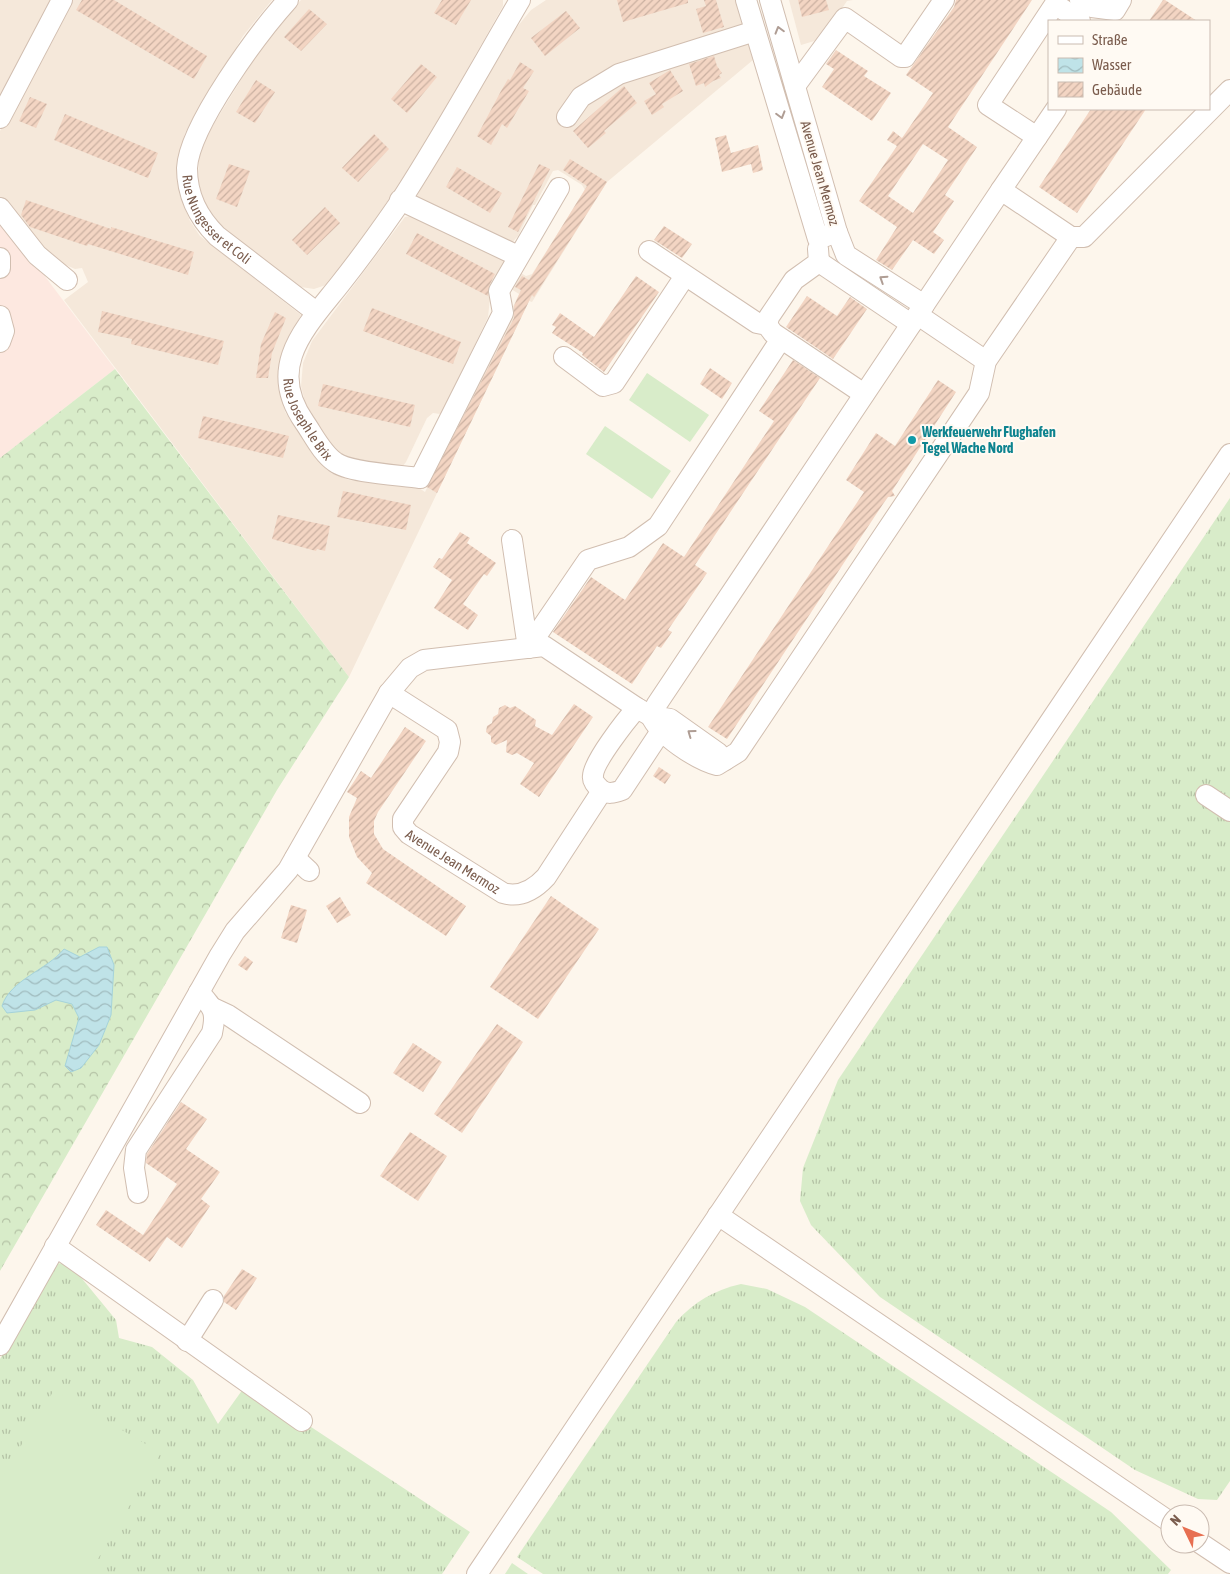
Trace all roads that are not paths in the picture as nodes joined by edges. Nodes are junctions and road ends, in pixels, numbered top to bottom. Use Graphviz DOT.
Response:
graph roads {
  1 [pos="62,0"];
  2 [pos="288,0"];
  3 [pos="520,0"];
  4 [pos="746,0"];
  5 [pos="770,0"];
  6 [pos="944,0"];
  7 [pos="1080,0"];
  8 [pos="1121,0"];
  9 [pos="1079,20"];
  10 [pos="755,31"];
  11 [pos="795,86"];
  12 [pos="1230,90"];
  13 [pos="1055,110"];
  14 [pos="567,117"];
  15 [pos="0,118"];
  16 [pos="1037,137"];
  17 [pos="559,188"];
  18 [pos="1001,190"];
  19 [pos="400,200"];
  20 [pos="0,208"];
  21 [pos="837,232"];
  22 [pos="1071,237"];
  23 [pos="818,239"];
  24 [pos="649,251"];
  25 [pos="518,256"];
  26 [pos="0,258"];
  27 [pos="820,262"];
  28 [pos="0,268"];
  29 [pos="685,276"];
  30 [pos="68,280"];
  31 [pos="316,312"];
  32 [pos="918,315"];
  33 [pos="0,316"];
  34 [pos="767,326"];
  35 [pos="781,339"];
  36 [pos="0,342"];
  37 [pos="564,357"];
  38 [pos="986,361"];
  39 [pos="864,394"];
  40 [pos="1230,454"];
  41 [pos="512,540"];
  42 [pos="528,648"];
  43 [pos="389,693"];
  44 [pos="650,718"];
  45 [pos="602,791"];
  46 [pos="1206,795"];
  47 [pos="1230,811"];
  48 [pos="199,992"];
  49 [pos="213,1008"];
  50 [pos="360,1103"];
  51 [pos="138,1193"];
  52 [pos="718,1215"];
  53 [pos="55,1246"];
  54 [pos="213,1300"];
  55 [pos="187,1342"];
  56 [pos="0,1345"];
  57 [pos="302,1421"];
  58 [pos="1160,1515"];
  59 [pos="1210,1550"];
  60 [pos="1230,1563"];
  61 [pos="477,1574"];
  1 -- 15 [label="street"];
  2 -- 31 [label="street, Rue Nungesser et Coli"];
  3 -- 19 [label="street, Rue Joseph le Brix"];
  4 -- 10 [label="street, Avenue Jean Mermoz"];
  11 -- 5 [label="street, Avenue Jean Mermoz, one-way"];
  6 -- 11 [label="street"];
  7 -- 8 [label="street"];
  9 -- 16 [label="street"];
  10 -- 14 [label="street"];
  10 -- 23 [label="street, Avenue Jean Mermoz, one-way"];
  11 -- 21 [label="street, Avenue Jean Mermoz"];
  12 -- 22 [label="street"];
  13 -- 16 [label="street"];
  16 -- 18 [label="street"];
  17 -- 25 [label="street, Rue Joseph le Brix"];
  18 -- 22 [label="street"];
  18 -- 32 [label="street"];
  19 -- 25 [label="street"];
  19 -- 31 [label="street, Rue Joseph le Brix"];
  20 -- 30 [label="street"];
  21 -- 23 [label="street, Avenue Jean Mermoz"];
  32 -- 21 [label="street, one-way"];
  22 -- 38 [label="street"];
  23 -- 27 [label="street"];
  24 -- 29 [label="street"];
  25 -- 31 [label="street, Rue Joseph le Brix"];
  26 -- 28 [label="street"];
  27 -- 32 [label="street"];
  27 -- 34 [label="street"];
  29 -- 34 [label="street"];
  29 -- 37 [label="street"];
  32 -- 38 [label="street"];
  32 -- 39 [label="street"];
  33 -- 36 [label="street"];
  34 -- 35 [label="street"];
  35 -- 39 [label="street"];
  35 -- 42 [label="street"];
  38 -- 44 [label="street"];
  39 -- 44 [label="street"];
  40 -- 52 [label="street"];
  41 -- 42 [label="street"];
  42 -- 43 [label="street"];
  42 -- 44 [label="street"];
  43 -- 45 [label="street, Avenue Jean Mermoz"];
  43 -- 48 [label="street"];
  44 -- 45 [label="street"];
  44 -- 45 [label="street"];
  46 -- 47 [label="street"];
  48 -- 49 [label="street"];
  48 -- 53 [label="street"];
  49 -- 50 [label="street"];
  49 -- 51 [label="street"];
  52 -- 58 [label="street"];
  52 -- 61 [label="street"];
  53 -- 55 [label="street"];
  53 -- 56 [label="street"];
  54 -- 55 [label="street"];
  55 -- 57 [label="street"];
  59 -- 60 [label="street"];
}
